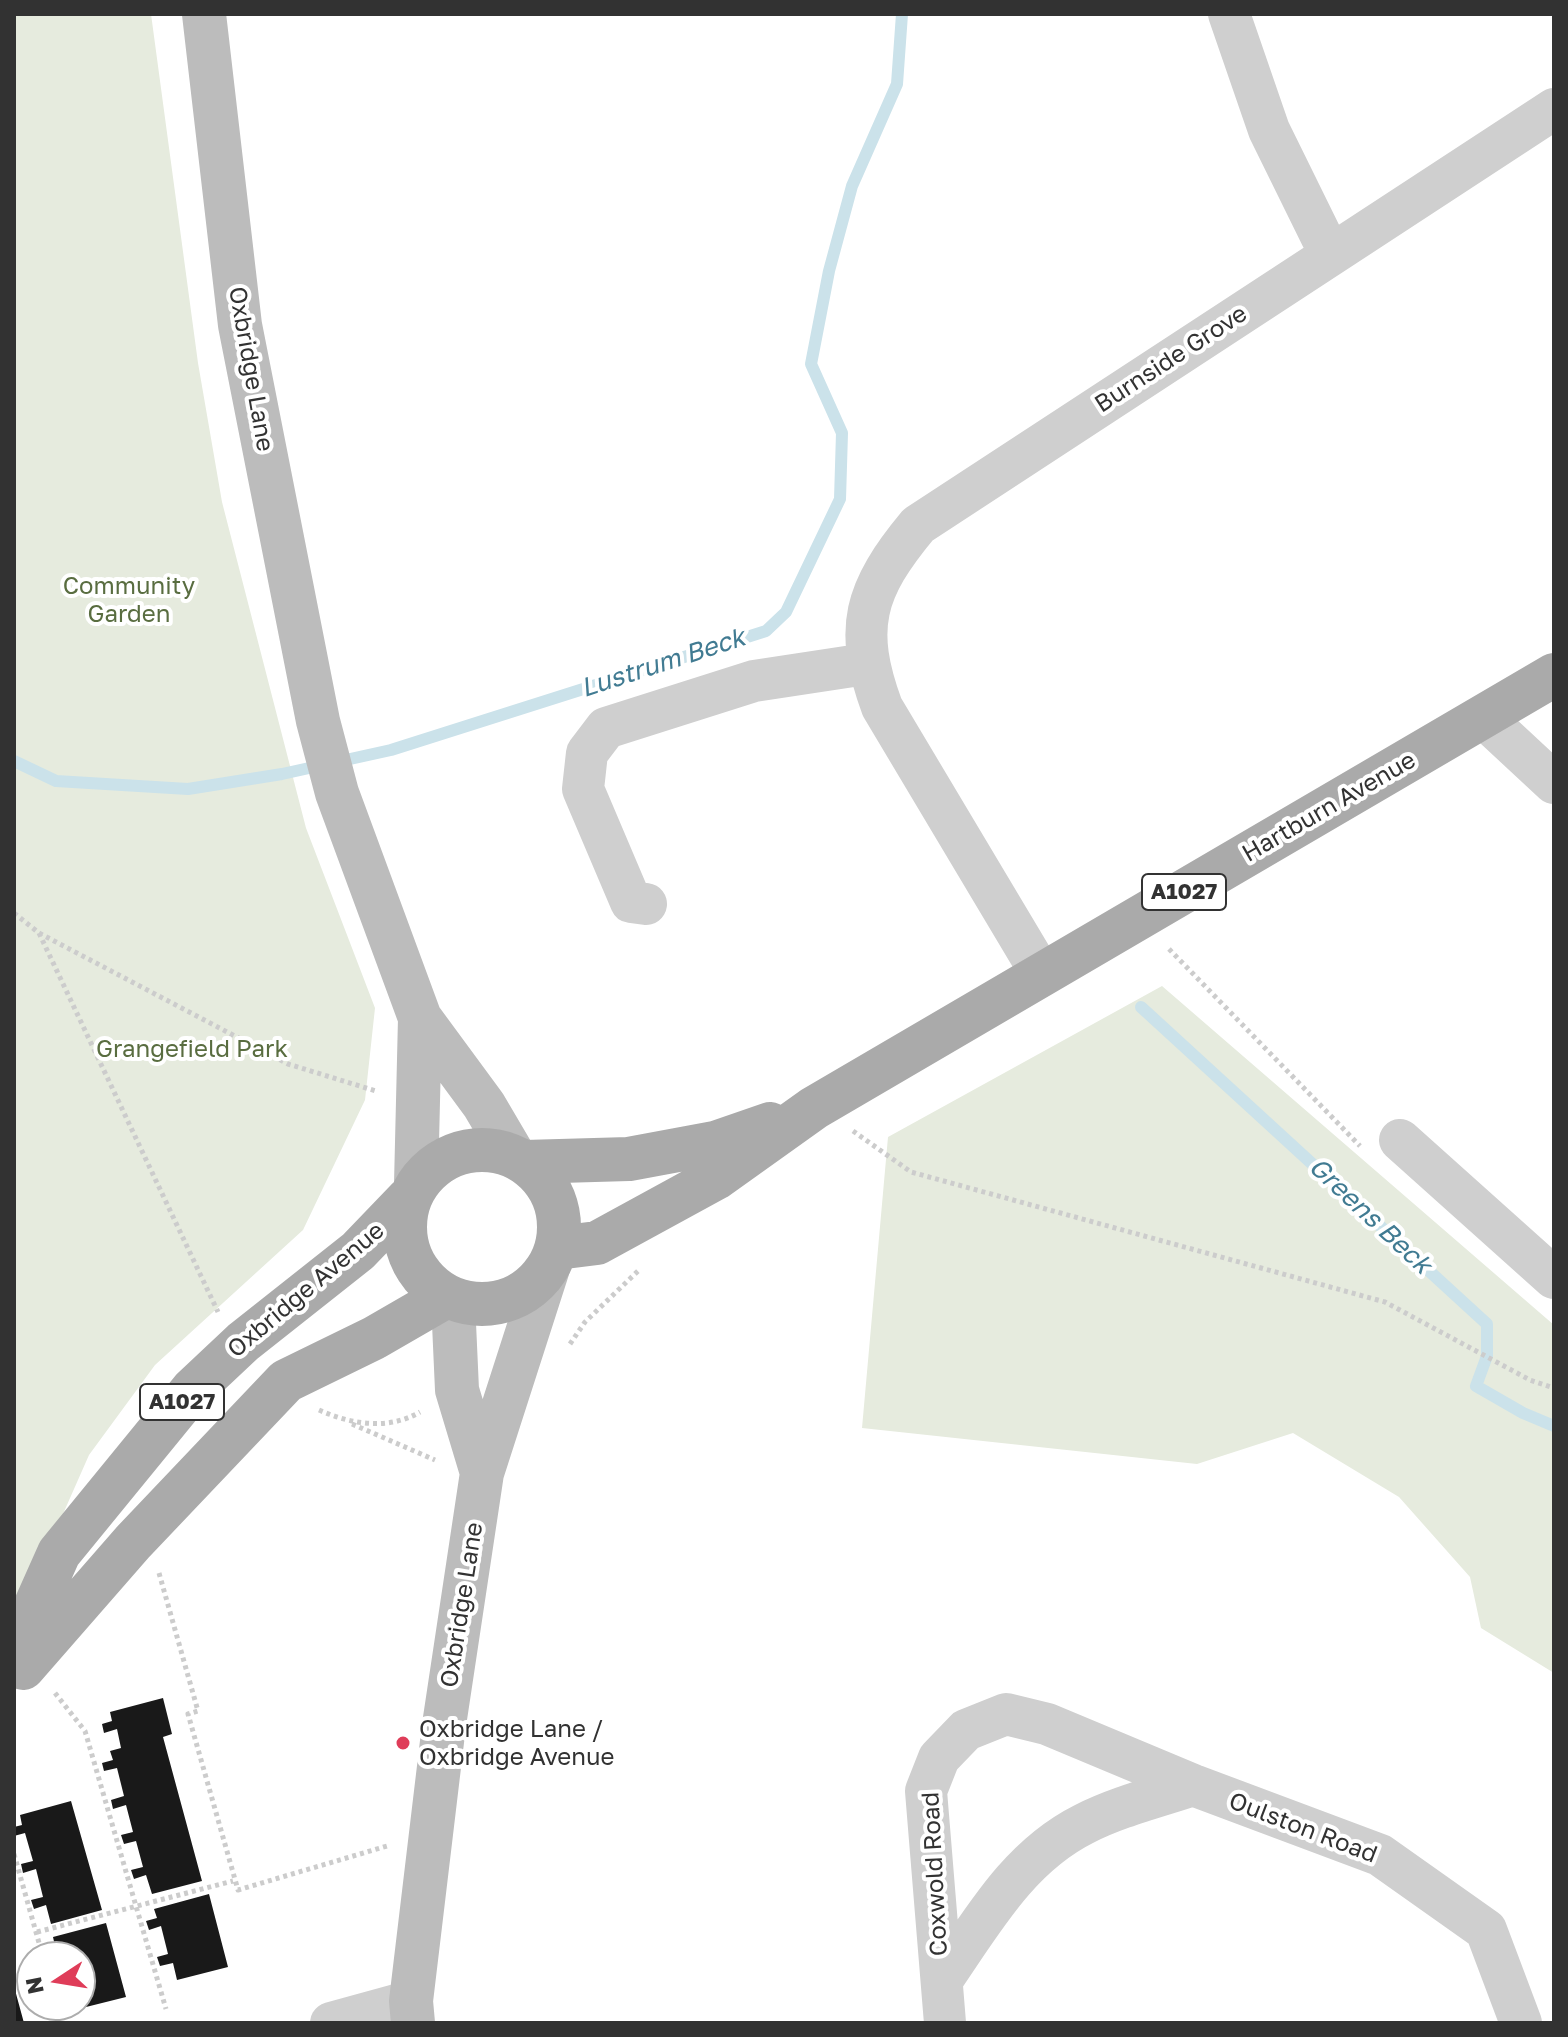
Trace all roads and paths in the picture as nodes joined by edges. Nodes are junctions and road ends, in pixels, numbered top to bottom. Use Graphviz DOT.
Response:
graph roads {
  1 [pos="204,14"];
  2 [pos="1229,14"];
  3 [pos="1554,109"];
  4 [pos="1330,254"];
  5 [pos="866,664"];
  6 [pos="1554,675"];
  7 [pos="1483,717"];
  8 [pos="1554,783"];
  9 [pos="646,904"];
  10 [pos="14,913"];
  11 [pos="1140,918"];
  12 [pos="1042,975"];
  13 [pos="420,1018"];
  14 [pos="377,1091"];
  15 [pos="814,1108"];
  16 [pos="858,1134"];
  17 [pos="519,1159"];
  18 [pos="1413,1165"];
  19 [pos="412,1192"];
  20 [pos="553,1258"];
  21 [pos="1554,1278"];
  22 [pos="449,1299"];
  23 [pos="1554,1388"];
  24 [pos="351,1424"];
  25 [pos="464,1469"];
  26 [pos="158,1568"];
  27 [pos="14,1654"];
  28 [pos="14,1679"];
  29 [pos="54,1693"];
  30 [pos="1193,1785"];
  31 [pos="387,1846"];
  32 [pos="14,1854"];
  33 [pos="233,1881"];
  34 [pos="138,1907"];
  35 [pos="37,1932"];
  36 [pos="39,1941"];
  37 [pos="942,1980"];
  38 [pos="166,2009"];
  39 [pos="412,2012"];
  40 [pos="331,2023"];
  41 [pos="945,2023"];
  42 [pos="1521,2023"];
  1 -- 13 [label="street, Oxbridge Lane"];
  2 -- 4 [label="street"];
  3 -- 4 [label="street, Burnside Grove"];
  4 -- 5 [label="street, Burnside Grove"];
  5 -- 9 [label="street"];
  5 -- 12 [label="street, Burnside Grove"];
  6 -- 7 [label="main road, Hartburn Avenue / A1027"];
  7 -- 8 [label="street"];
  7 -- 11 [label="main road, Hartburn Avenue / A1027"];
  10 -- 14 [label="path"];
  11 -- 12 [label="main road, Hartburn Avenue / A1027"];
  11 -- 18 [label="path"];
  12 -- 15 [label="main road, Hartburn Avenue / A1027"];
  13 -- 17 [label="street"];
  13 -- 19 [label="street"];
  15 -- 17 [label="main road, Hartburn Avenue / A1027"];
  15 -- 20 [label="main road, Hartburn Avenue / A1027"];
  16 -- 23 [label="path"];
  17 -- 19 [label="main road, A1027"];
  17 -- 20 [label="main road"];
  18 -- 21 [label="street"];
  19 -- 22 [label="main road"];
  19 -- 27 [label="main road, Oxbridge Avenue / A1027"];
  20 -- 22 [label="main road"];
  20 -- 25 [label="street, Oxbridge Lane"];
  22 -- 25 [label="street, Oxbridge Lane"];
  22 -- 28 [label="main road, A1027"];
  24 -- 25 [label="path"];
  25 -- 39 [label="street, Oxbridge Lane"];
  26 -- 33 [label="path"];
  29 -- 34 [label="path"];
  30 -- 37 [label="street, Coxwold Road"];
  30 -- 37 [label="street, Coxwold Road"];
  30 -- 42 [label="street, Oulston Road"];
  31 -- 33 [label="path"];
  32 -- 35 [label="path"];
  33 -- 34 [label="path"];
  34 -- 35 [label="path"];
  34 -- 38 [label="path"];
  35 -- 36 [label="path"];
  37 -- 41 [label="street, Coxwold Road"];
  39 -- 40 [label="street"];
}
